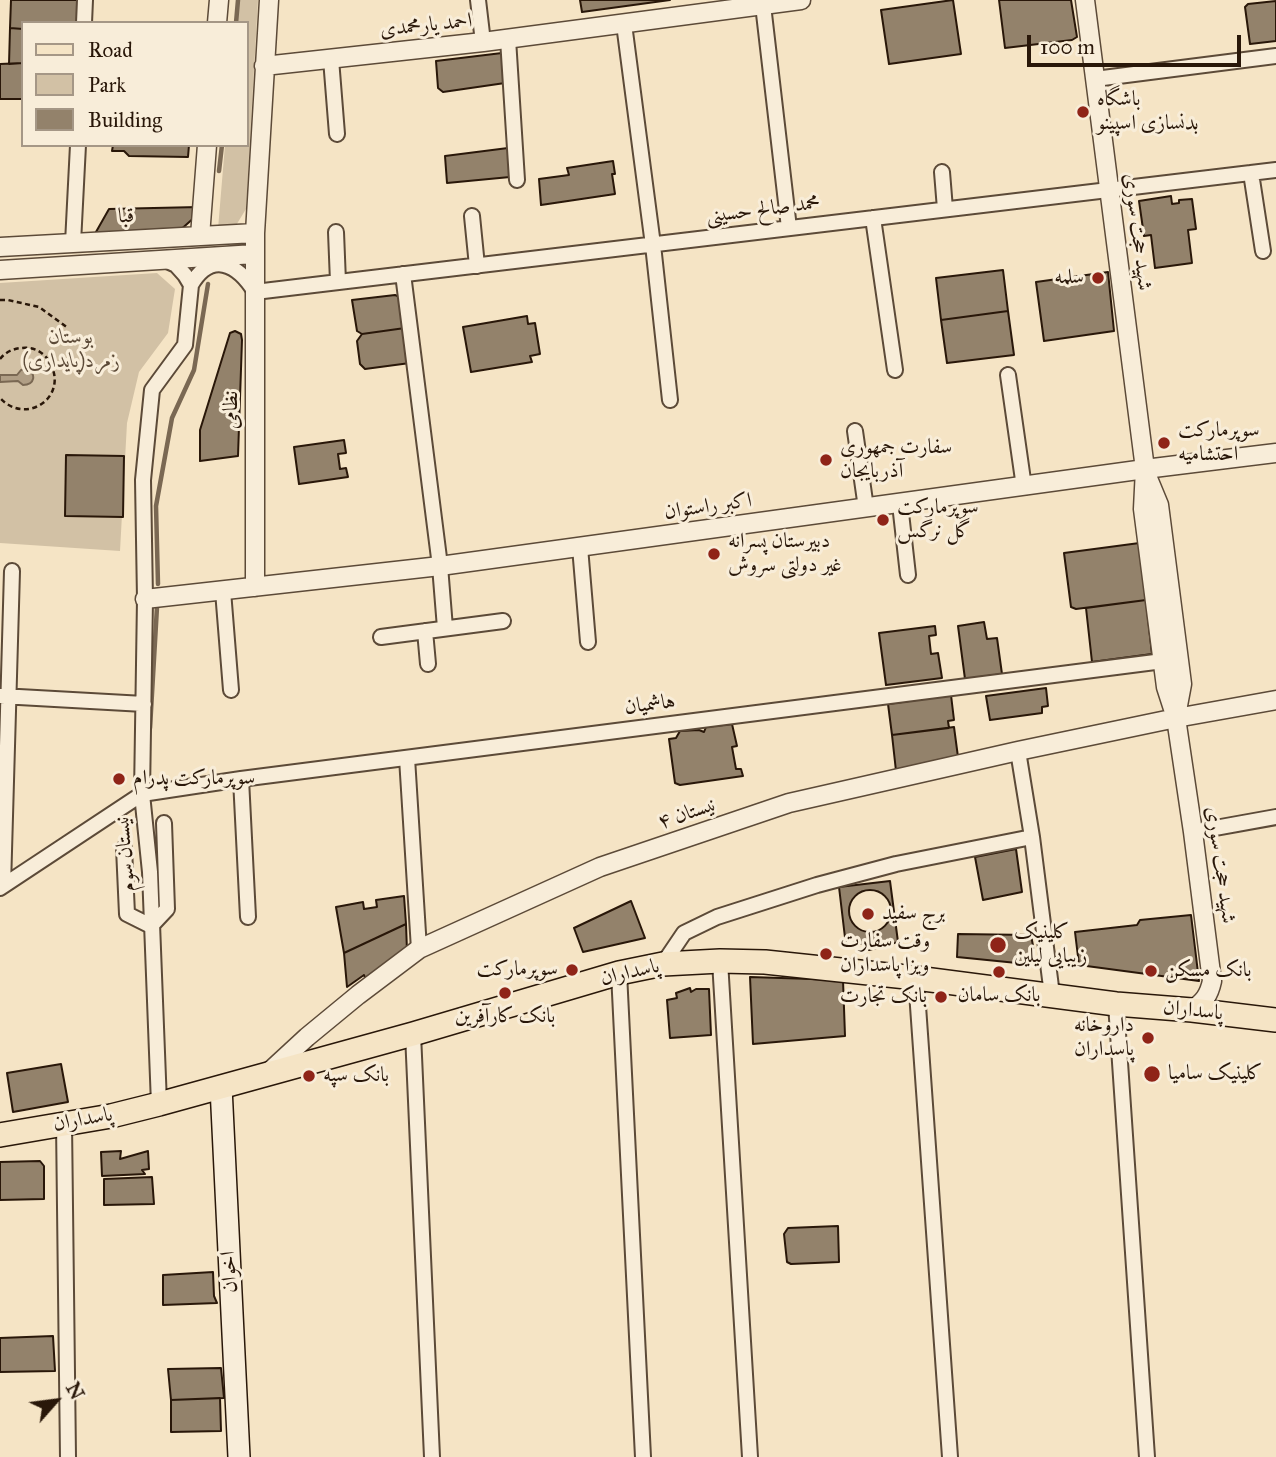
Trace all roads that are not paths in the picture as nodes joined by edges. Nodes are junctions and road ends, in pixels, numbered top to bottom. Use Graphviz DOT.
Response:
graph roads {
  1 [pos="85,0"];
  2 [pos="219,0"];
  3 [pos="269,0"];
  4 [pos="478,0"];
  5 [pos="802,0"];
  6 [pos="1085,0"];
  7 [pos="763,5"];
  8 [pos="687,7"];
  9 [pos="84,21"];
  10 [pos="217,21"];
  11 [pos="624,24"];
  12 [pos="508,39"];
  13 [pos="483,42"];
  14 [pos="1276,56"];
  15 [pos="331,59"];
  16 [pos="264,66"];
  17 [pos="1095,79"];
  18 [pos="337,134"];
  19 [pos="78,147"];
  20 [pos="207,147"];
  21 [pos="1276,170"];
  22 [pos="942,172"];
  23 [pos="1251,173"];
  24 [pos="517,180"];
  25 [pos="1109,190"];
  26 [pos="945,209"];
  27 [pos="472,216"];
  28 [pos="873,218"];
  29 [pos="789,228"];
  30 [pos="336,232"];
  31 [pos="255,233"];
  32 [pos="200,236"];
  33 [pos="73,243"];
  34 [pos="653,244"];
  35 [pos="0,247"];
  36 [pos="1263,251"];
  37 [pos="255,254"];
  38 [pos="165,260"];
  39 [pos="477,265"];
  40 [pos="0,270"];
  41 [pos="403,274"];
  42 [pos="338,282"];
  43 [pos="191,285"];
  44 [pos="255,292"];
  45 [pos="895,370"];
  46 [pos="1008,375"];
  47 [pos="670,400"];
  48 [pos="855,431"];
  49 [pos="1276,453"];
  50 [pos="1144,469"];
  51 [pos="1024,487"];
  52 [pos="900,504"];
  53 [pos="866,508"];
  54 [pos="580,547"];
  55 [pos="440,566"];
  56 [pos="12,571"];
  57 [pos="908,575"];
  58 [pos="255,587"];
  59 [pos="223,591"];
  60 [pos="145,599"];
  61 [pos="503,621"];
  62 [pos="445,628"];
  63 [pos="425,631"];
  64 [pos="381,637"];
  65 [pos="588,642"];
  66 [pos="1163,661"];
  67 [pos="428,664"];
  68 [pos="231,690"];
  69 [pos="4,696"];
  70 [pos="1276,700"];
  71 [pos="144,704"];
  72 [pos="1176,718"];
  73 [pos="1018,751"];
  74 [pos="407,758"];
  75 [pos="241,779"];
  76 [pos="142,794"];
  77 [pos="1276,817"];
  78 [pos="164,823"];
  79 [pos="1193,832"];
  80 [pos="1032,837"];
  81 [pos="124,848"];
  82 [pos="2,887"];
  83 [pos="248,917"];
  84 [pos="151,926"];
  85 [pos="419,949"];
  86 [pos="720,961"];
  87 [pos="663,964"];
  88 [pos="619,974"];
  89 [pos="916,978"];
  90 [pos="1052,995"];
  91 [pos="1116,1004"];
  92 [pos="1192,1010"];
  93 [pos="1276,1020"];
  94 [pos="413,1034"];
  95 [pos="266,1074"];
  96 [pos="221,1087"];
  97 [pos="159,1104"];
  98 [pos="64,1123"];
  99 [pos="0,1135"];
  100 [pos="68,1457"];
  101 [pos="239,1457"];
  102 [pos="432,1457"];
  103 [pos="643,1457"];
  104 [pos="750,1457"];
  105 [pos="950,1457"];
  106 [pos="1147,1457"];
  1 -- 9 [label="street"];
  2 -- 10 [label="street"];
  3 -- 16 [label="street, نظامی"];
  4 -- 13 [label="street"];
  5 -- 7 [label="street, احمد یارمحمدی"];
  6 -- 17 [label="street, شهید حجت سوری"];
  7 -- 8 [label="street, احمد یارمحمدی"];
  7 -- 29 [label="street"];
  8 -- 11 [label="street, احمد یارمحمدی"];
  11 -- 12 [label="street, احمد یارمحمدی"];
  11 -- 34 [label="street"];
  12 -- 13 [label="street, احمد یارمحمدی"];
  12 -- 24 [label="street"];
  13 -- 15 [label="street, احمد یارمحمدی"];
  14 -- 17 [label="street"];
  15 -- 16 [label="street, احمد یارمحمدی"];
  15 -- 18 [label="street"];
  16 -- 31 [label="street, نظامی"];
  17 -- 25 [label="street, شهید حجت سوری"];
  19 -- 33 [label="street"];
  20 -- 32 [label="street"];
  21 -- 23 [label="street, محمد صالح حسینی"];
  22 -- 26 [label="street"];
  23 -- 25 [label="street, محمد صالح حسینی"];
  23 -- 36 [label="street"];
  25 -- 26 [label="street, محمد صالح حسینی"];
  25 -- 50 [label="street, شهید حجت سوری"];
  26 -- 28 [label="street, محمد صالح حسینی"];
  27 -- 39 [label="street"];
  28 -- 29 [label="street, محمد صالح حسینی"];
  28 -- 45 [label="street"];
  29 -- 34 [label="street, محمد صالح حسینی"];
  30 -- 42 [label="street"];
  31 -- 32 [label="street, قبا"];
  31 -- 37 [label="street, نظامی"];
  32 -- 33 [label="street, قبا"];
  33 -- 35 [label="street, قبا"];
  34 -- 39 [label="street, محمد صالح حسینی"];
  34 -- 47 [label="street"];
  37 -- 38 [label="street"];
  37 -- 44 [label="street, نظامی"];
  38 -- 40 [label="street"];
  38 -- 43 [label="street"];
  39 -- 41 [label="street, محمد صالح حسینی"];
  41 -- 42 [label="street, محمد صالح حسینی"];
  41 -- 55 [label="street"];
  42 -- 44 [label="street, محمد صالح حسینی"];
  43 -- 44 [label="street"];
  43 -- 60 [label="street, نیستان سوم"];
  44 -- 58 [label="street, نظامی"];
  46 -- 51 [label="street"];
  48 -- 53 [label="street"];
  49 -- 50 [label="street, اکبر راستوان"];
  50 -- 51 [label="street, اکبر راستوان"];
  50 -- 66 [label="street, شهید حجت سوری"];
  50 -- 72 [label="street, شهید حجت سوری"];
  51 -- 52 [label="street, اکبر راستوان"];
  52 -- 53 [label="street, اکبر راستوان"];
  52 -- 57 [label="street"];
  53 -- 54 [label="street, اکبر راستوان"];
  54 -- 55 [label="street, اکبر راستوان"];
  54 -- 65 [label="street"];
  55 -- 58 [label="street, اکبر راستوان"];
  55 -- 62 [label="street"];
  56 -- 69 [label="street"];
  58 -- 59 [label="street, اکبر راستوان"];
  59 -- 60 [label="street, اکبر راستوان"];
  59 -- 68 [label="street"];
  60 -- 71 [label="street, نیستان سوم"];
  61 -- 62 [label="street"];
  62 -- 63 [label="street"];
  63 -- 64 [label="street"];
  63 -- 67 [label="street"];
  66 -- 72 [label="street, شهید حجت سوری"];
  66 -- 74 [label="street, هاشمیان"];
  69 -- 71 [label="street"];
  69 -- 82 [label="street"];
  70 -- 72 [label="street, نیستان ۴"];
  71 -- 76 [label="street, نیستان سوم"];
  72 -- 73 [label="street, نیستان ۴"];
  72 -- 79 [label="street, شهید حجت سوری"];
  73 -- 80 [label="street"];
  73 -- 85 [label="street, نیستان ۴"];
  74 -- 75 [label="street, هاشمیان"];
  74 -- 85 [label="street"];
  75 -- 76 [label="street, هاشمیان"];
  75 -- 83 [label="street"];
  76 -- 82 [label="street"];
  76 -- 84 [label="street, نیستان سوم"];
  77 -- 79 [label="street"];
  78 -- 84 [label="street"];
  79 -- 92 [label="street, شهید حجت سوری"];
  80 -- 87 [label="street"];
  80 -- 90 [label="street"];
  81 -- 84 [label="street"];
  84 -- 97 [label="street, نیستان سوم"];
  85 -- 95 [label="street, نیستان ۴"];
  86 -- 87 [label="main road, پاسداران"];
  86 -- 89 [label="main road, پاسداران"];
  86 -- 104 [label="street"];
  87 -- 88 [label="main road, پاسداران"];
  88 -- 94 [label="main road, پاسداران"];
  88 -- 103 [label="street"];
  89 -- 90 [label="main road, پاسداران"];
  89 -- 105 [label="street"];
  90 -- 91 [label="main road, پاسداران"];
  91 -- 92 [label="main road, پاسداران"];
  91 -- 106 [label="street"];
  92 -- 93 [label="main road, پاسداران"];
  94 -- 95 [label="main road, پاسداران"];
  94 -- 102 [label="street"];
  95 -- 96 [label="main road, پاسداران"];
  96 -- 97 [label="main road, پاسداران"];
  96 -- 101 [label="main road, اخوان"];
  97 -- 98 [label="main road, پاسداران"];
  98 -- 99 [label="main road, پاسداران"];
  98 -- 100 [label="street"];
}
